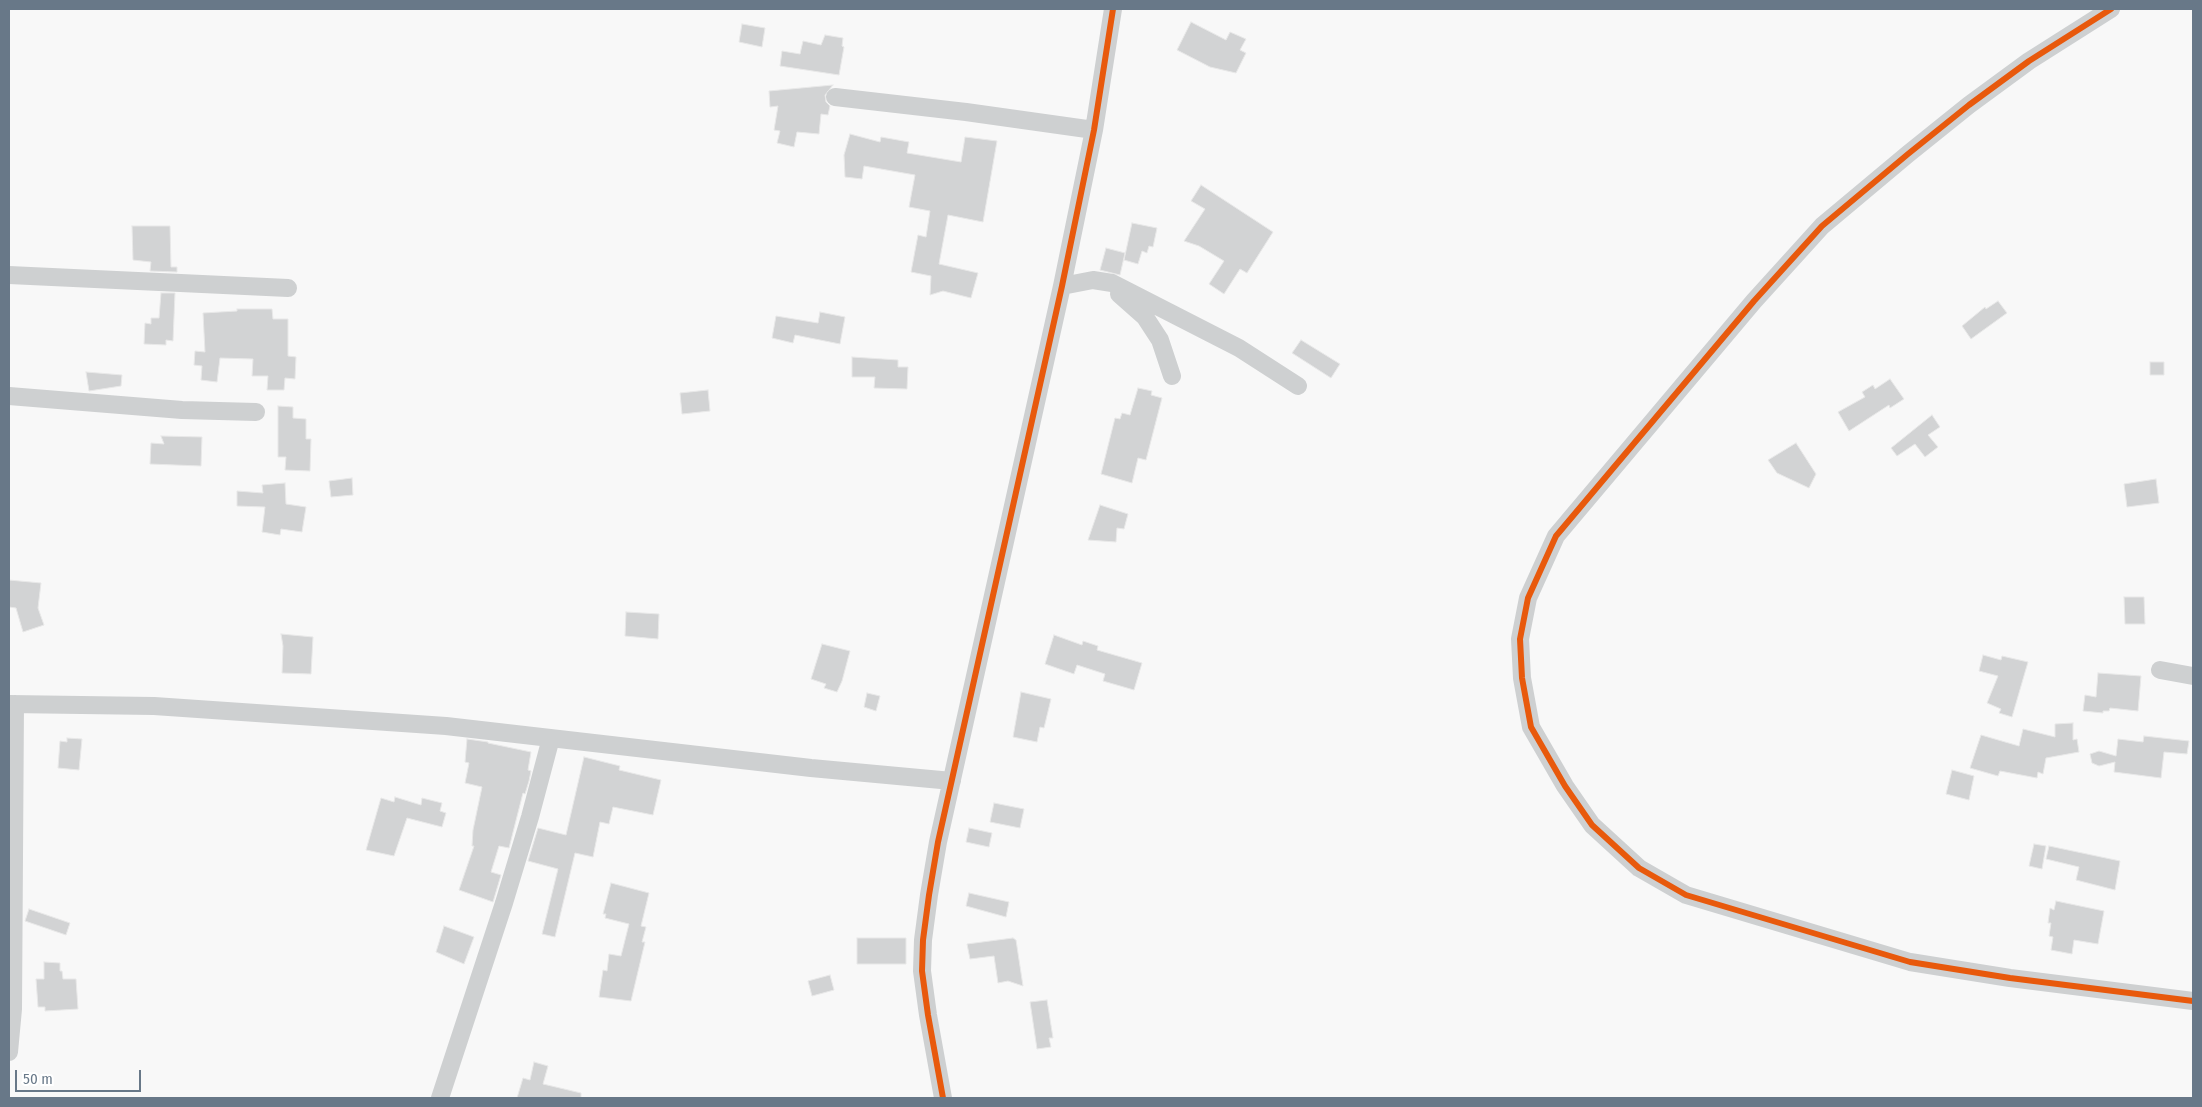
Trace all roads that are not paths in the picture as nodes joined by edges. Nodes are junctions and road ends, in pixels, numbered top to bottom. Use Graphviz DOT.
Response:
graph roads {
  1 [pos="1112,9"];
  2 [pos="2111,9"];
  3 [pos="835,97"];
  4 [pos="1094,130"];
  5 [pos="9,275"];
  6 [pos="1093,280"];
  7 [pos="1062,286"];
  8 [pos="288,288"];
  9 [pos="1172,376"];
  10 [pos="1298,386"];
  11 [pos="9,396"];
  12 [pos="256,412"];
  13 [pos="2160,670"];
  14 [pos="2193,676"];
  15 [pos="12,704"];
  16 [pos="551,738"];
  17 [pos="952,781"];
  18 [pos="2193,1002"];
  19 [pos="9,1052"];
  20 [pos="440,1098"];
  21 [pos="943,1098"];
  1 -- 4 [label="street"];
  2 -- 18 [label="street"];
  3 -- 4 [label="street"];
  4 -- 7 [label="street"];
  5 -- 8 [label="street"];
  6 -- 7 [label="street"];
  6 -- 9 [label="street"];
  6 -- 10 [label="street"];
  7 -- 17 [label="street"];
  11 -- 12 [label="street"];
  13 -- 14 [label="street"];
  15 -- 16 [label="street"];
  15 -- 19 [label="street"];
  16 -- 17 [label="street"];
  16 -- 20 [label="street"];
  17 -- 21 [label="street"];
}
